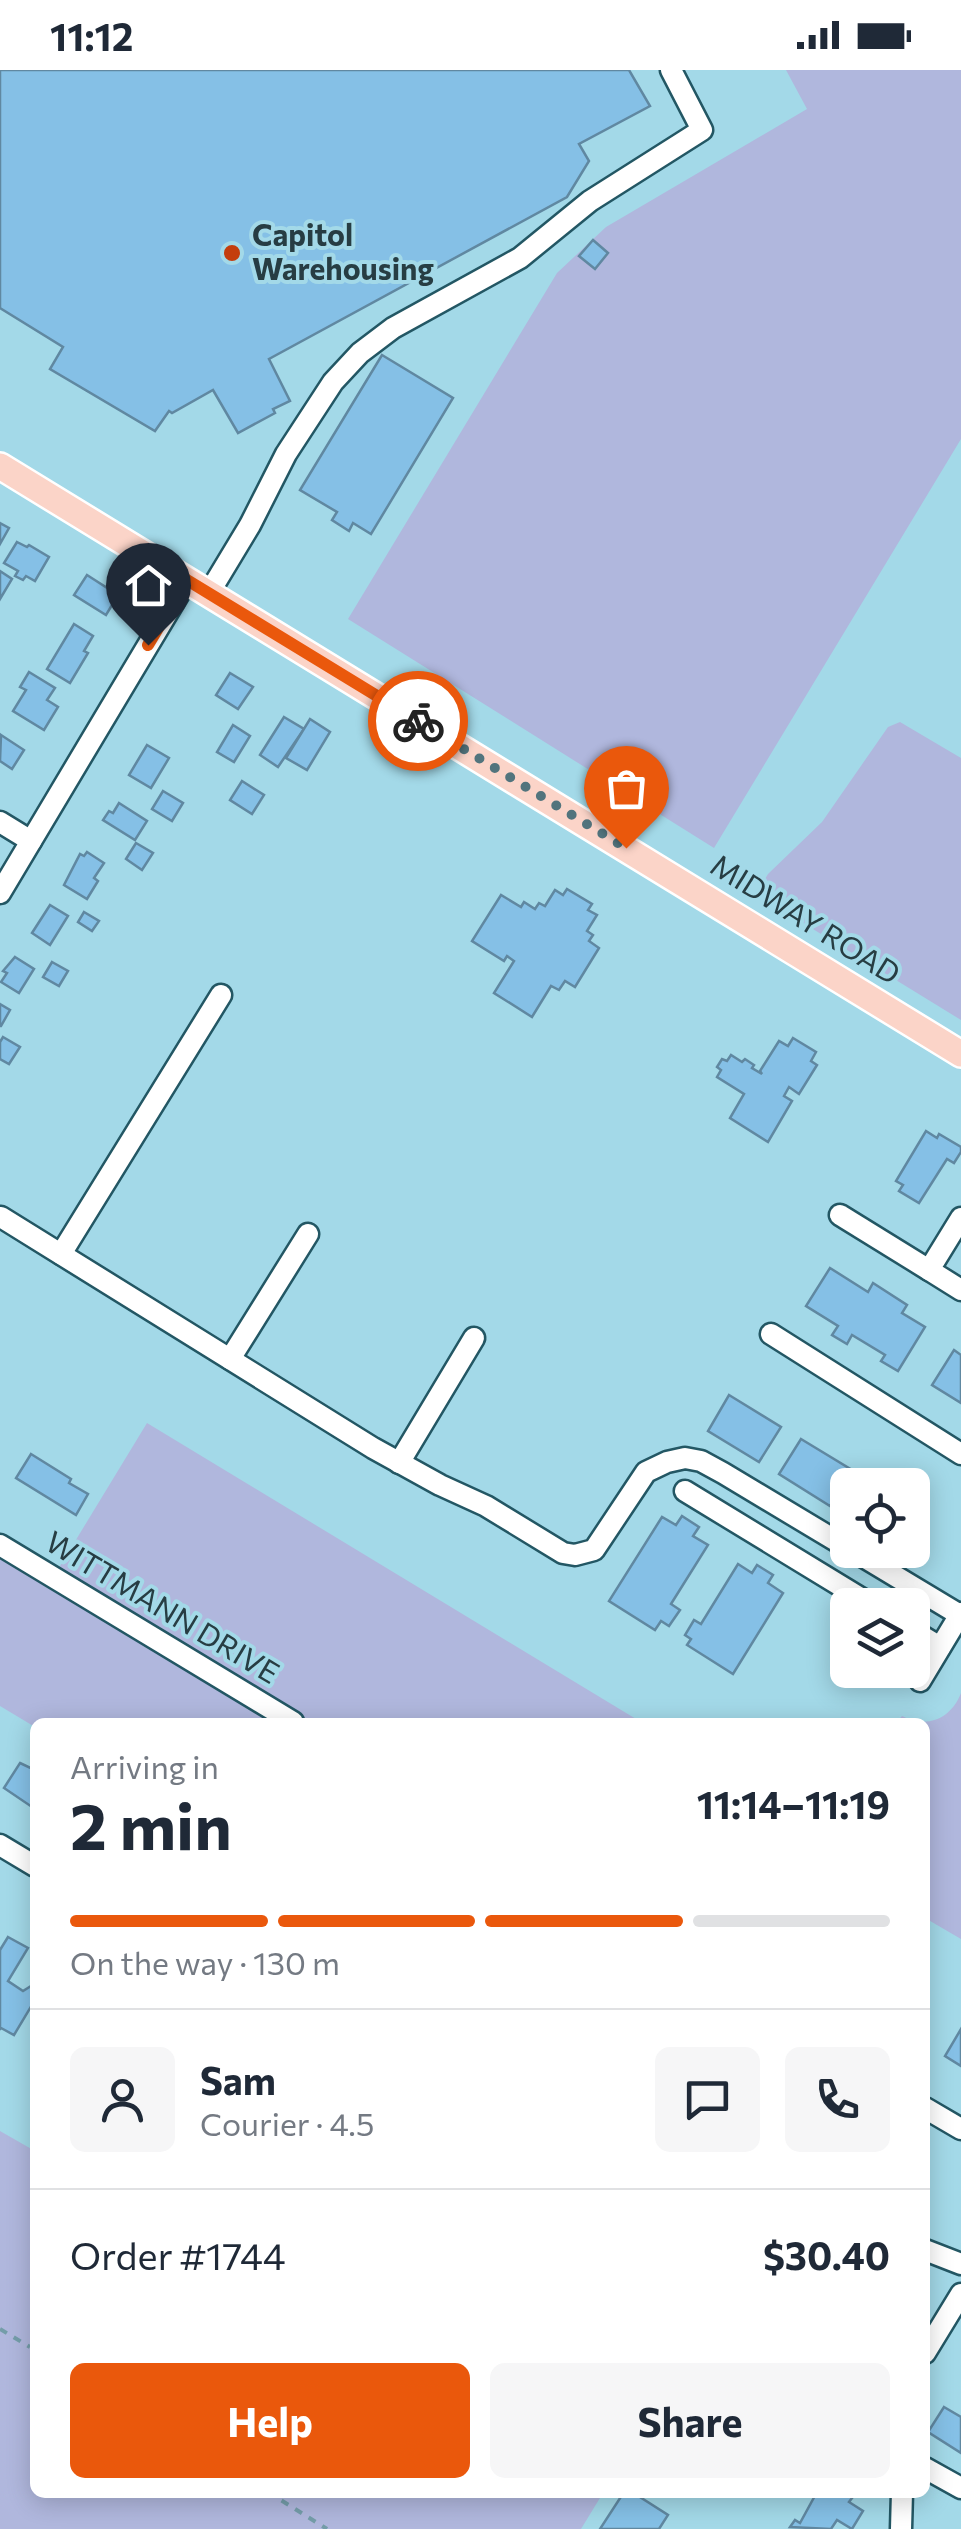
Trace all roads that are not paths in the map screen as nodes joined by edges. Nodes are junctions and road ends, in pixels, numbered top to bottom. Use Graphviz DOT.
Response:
graph roads {
  1 [pos="671,70"];
  2 [pos="0,466"];
  3 [pos="198,586"];
  4 [pos="0,822"];
  5 [pos="31,842"];
  6 [pos="0,893"];
  7 [pos="221,995"];
  8 [pos="961,1054"];
  9 [pos="840,1215"];
  10 [pos="1,1217"];
  11 [pos="961,1218"];
  12 [pos="308,1234"];
  13 [pos="61,1254"];
  14 [pos="929,1270"];
  15 [pos="961,1290"];
  16 [pos="772,1334"];
  17 [pos="474,1338"];
  18 [pos="230,1359"];
  19 [pos="961,1454"];
  20 [pos="399,1462"];
  21 [pos="685,1490"];
  22 [pos="830,1537"];
  23 [pos="0,1545"];
  24 [pos="882,1568"];
  25 [pos="844,1588"];
  26 [pos="960,1614"];
  27 [pos="930,1641"];
  28 [pos="940,1647"];
  29 [pos="930,1664"];
  30 [pos="286,1718"];
  31 [pos="0,1845"];
  32 [pos="30,1863"];
  33 [pos="930,2111"];
  34 [pos="961,2130"];
  35 [pos="930,2252"];
  36 [pos="961,2264"];
  37 [pos="961,2294"];
  38 [pos="930,2345"];
  39 [pos="930,2471"];
  40 [pos="961,2488"];
  41 [pos="902,2498"];
  42 [pos="902,2529"];
  1 -- 3 [label="street"];
  2 -- 3 [label="main road, MIDWAY ROAD"];
  3 -- 5 [label="street"];
  3 -- 8 [label="main road, MIDWAY ROAD"];
  4 -- 5 [label="street"];
  5 -- 6 [label="street"];
  7 -- 13 [label="street"];
  9 -- 14 [label="street"];
  10 -- 13 [label="street"];
  11 -- 14 [label="street"];
  12 -- 18 [label="street"];
  13 -- 18 [label="street"];
  14 -- 15 [label="street"];
  16 -- 19 [label="street"];
  17 -- 20 [label="street"];
  18 -- 20 [label="street"];
  20 -- 22 [label="street"];
  21 -- 25 [label="street"];
  23 -- 30 [label="street, WITTMANN DRIVE"];
  24 -- 26 [label="street"];
  26 -- 28 [label="street"];
  27 -- 28 [label="street"];
  28 -- 29 [label="street"];
  31 -- 32 [label="street"];
  33 -- 34 [label="street"];
  35 -- 36 [label="street"];
  37 -- 38 [label="street"];
  39 -- 40 [label="street"];
  41 -- 42 [label="street"];
}
